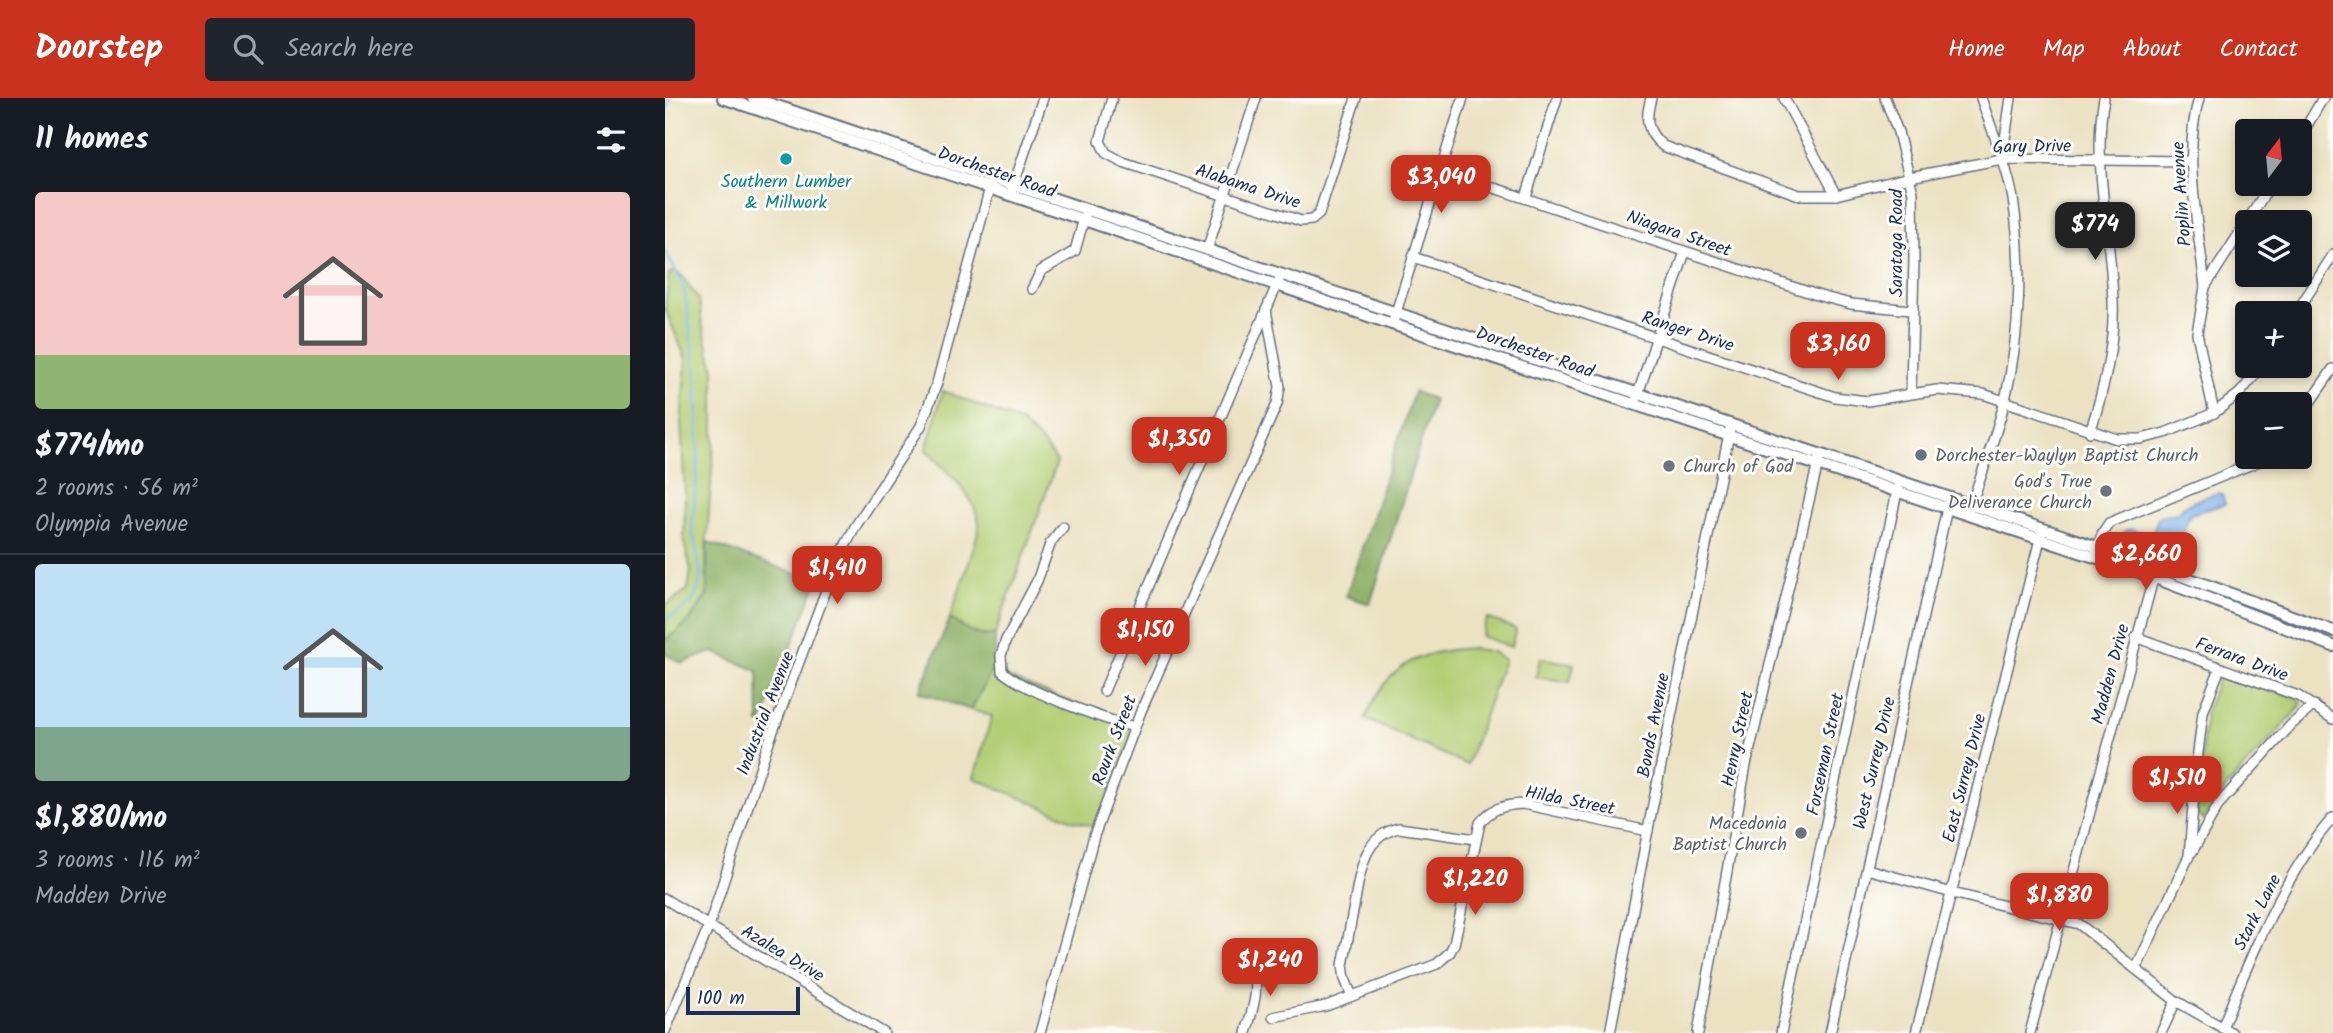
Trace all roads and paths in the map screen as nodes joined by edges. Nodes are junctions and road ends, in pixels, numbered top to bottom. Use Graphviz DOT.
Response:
graph roads {
  1 [pos="723,98"];
  2 [pos="753,98"];
  3 [pos="1043,98"];
  4 [pos="1112,98"];
  5 [pos="1256,98"];
  6 [pos="1356,98"];
  7 [pos="1463,98"];
  8 [pos="1557,98"];
  9 [pos="1651,98"];
  10 [pos="1784,98"];
  11 [pos="1885,98"];
  12 [pos="1981,98"];
  13 [pos="2011,98"];
  14 [pos="2104,98"];
  15 [pos="2199,98"];
  16 [pos="2323,98"];
  17 [pos="2311,119"];
  18 [pos="2002,159"];
  19 [pos="2102,160"];
  20 [pos="2192,161"];
  21 [pos="1440,170"];
  22 [pos="1910,177"];
  23 [pos="992,184"];
  24 [pos="1012,191"];
  25 [pos="1224,195"];
  26 [pos="1836,195"];
  27 [pos="2263,196"];
  28 [pos="1526,197"];
  29 [pos="1085,215"];
  30 [pos="1207,250"];
  31 [pos="1685,252"];
  32 [pos="2333,255"];
  33 [pos="1413,257"];
  34 [pos="1279,280"];
  35 [pos="2205,288"];
  36 [pos="1031,289"];
  37 [pos="2304,301"];
  38 [pos="1266,310"];
  39 [pos="1912,310"];
  40 [pos="1396,312"];
  41 [pos="1392,324"];
  42 [pos="1657,337"];
  43 [pos="2333,369"];
  44 [pos="2252,378"];
  45 [pos="1911,393"];
  46 [pos="1636,399"];
  47 [pos="2312,399"];
  48 [pos="2005,400"];
  49 [pos="2214,413"];
  50 [pos="1730,430"];
  51 [pos="2090,432"];
  52 [pos="1818,459"];
  53 [pos="2240,469"];
  54 [pos="1898,486"];
  55 [pos="1948,504"];
  56 [pos="1969,510"];
  57 [pos="1063,527"];
  58 [pos="2041,534"];
  59 [pos="2096,552"];
  60 [pos="2155,572"];
  61 [pos="2333,631"];
  62 [pos="2136,637"];
  63 [pos="2333,646"];
  64 [pos="2220,668"];
  65 [pos="1104,691"];
  66 [pos="2314,705"];
  67 [pos="2333,719"];
  68 [pos="1135,727"];
  69 [pos="2333,818"];
  70 [pos="1648,831"];
  71 [pos="1476,839"];
  72 [pos="2189,856"];
  73 [pos="1867,869"];
  74 [pos="1952,893"];
  75 [pos="665,899"];
  76 [pos="2062,918"];
  77 [pos="709,926"];
  78 [pos="1252,965"];
  79 [pos="2136,969"];
  80 [pos="1352,996"];
  81 [pos="2176,1000"];
  82 [pos="1273,1017"];
  83 [pos="2222,1028"];
  84 [pos="665,1031"];
  85 [pos="884,1033"];
  86 [pos="1040,1033"];
  87 [pos="1246,1033"];
  88 [pos="1610,1033"];
  89 [pos="1698,1033"];
  90 [pos="1781,1033"];
  91 [pos="1830,1033"];
  92 [pos="1916,1033"];
  93 [pos="2030,1033"];
  94 [pos="2161,1033"];
  95 [pos="2232,1033"];
  1 -- 23 [label="main road, Dorchester Road"];
  2 -- 23 [label="main road, Dorchester Road"];
  3 -- 24 [label="street"];
  4 -- 25 [label="street, Alabama Drive"];
  5 -- 25 [label="street"];
  6 -- 25 [label="street, Alabama Drive"];
  7 -- 21 [label="street"];
  8 -- 28 [label="street"];
  9 -- 26 [label="street, Gary Drive"];
  10 -- 26 [label="street"];
  11 -- 22 [label="street, Saratoga Road"];
  12 -- 18 [label="street"];
  13 -- 18 [label="street"];
  14 -- 19 [label="street"];
  15 -- 20 [label="street, Poplin Avenue"];
  16 -- 17 [label="street"];
  18 -- 19 [label="street, Gary Drive"];
  18 -- 22 [label="street, Gary Drive"];
  18 -- 48 [label="street"];
  19 -- 20 [label="street, Gary Drive"];
  19 -- 51 [label="street"];
  20 -- 35 [label="street, Poplin Avenue"];
  21 -- 28 [label="street, Niagara Street"];
  21 -- 33 [label="street"];
  22 -- 26 [label="street, Gary Drive"];
  22 -- 39 [label="street, Saratoga Road"];
  23 -- 24 [label="main road, Dorchester Road"];
  23 -- 77 [label="street, Industrial Avenue"];
  24 -- 29 [label="main road, Dorchester Road"];
  25 -- 30 [label="street"];
  27 -- 35 [label="street"];
  28 -- 31 [label="street, Niagara Street"];
  29 -- 30 [label="main road, Dorchester Road"];
  29 -- 34 [label="main road, Dorchester Road"];
  29 -- 36 [label="street"];
  30 -- 34 [label="main road, Dorchester Road"];
  31 -- 39 [label="street, Niagara Street"];
  31 -- 42 [label="street"];
  32 -- 37 [label="street"];
  33 -- 40 [label="street"];
  33 -- 42 [label="street, Ranger Drive"];
  34 -- 38 [label="street"];
  34 -- 40 [label="main road, Dorchester Road"];
  34 -- 41 [label="main road, Dorchester Road"];
  35 -- 49 [label="street"];
  38 -- 65 [label="street"];
  38 -- 68 [label="street, Rourk Street"];
  39 -- 45 [label="street, Saratoga Road"];
  40 -- 41 [label="street"];
  40 -- 46 [label="main road, Dorchester Road"];
  41 -- 46 [label="main road, Dorchester Road"];
  42 -- 45 [label="street, Ranger Drive"];
  42 -- 46 [label="street"];
  43 -- 47 [label="street"];
  44 -- 49 [label="street, Ranger Drive"];
  45 -- 48 [label="street, Ranger Drive"];
  46 -- 50 [label="main road, Dorchester Road"];
  48 -- 51 [label="street, Ranger Drive"];
  48 -- 56 [label="street"];
  49 -- 51 [label="street, Ranger Drive"];
  50 -- 52 [label="main road, Dorchester Road"];
  50 -- 70 [label="street, Bonds Avenue"];
  52 -- 54 [label="main road, Dorchester Road"];
  52 -- 89 [label="street, Henry Street"];
  53 -- 59 [label="street"];
  54 -- 55 [label="main road, Dorchester Road"];
  54 -- 90 [label="street, Forseman Street"];
  55 -- 56 [label="main road, Dorchester Road"];
  55 -- 73 [label="street, West Surrey Drive"];
  56 -- 58 [label="main road, Dorchester Road"];
  57 -- 68 [label="street"];
  58 -- 59 [label="main road, Dorchester Road"];
  58 -- 74 [label="street, East Surrey Drive"];
  59 -- 60 [label="main road, Dorchester Road"];
  60 -- 61 [label="main road, Dorchester Road"];
  60 -- 62 [label="street, Madden Drive"];
  60 -- 63 [label="main road, Dorchester Road"];
  62 -- 64 [label="street, Ferrara Drive"];
  62 -- 76 [label="street, Madden Drive"];
  64 -- 66 [label="street, Ferrara Drive"];
  64 -- 72 [label="street"];
  66 -- 67 [label="street, Ferrara Drive"];
  66 -- 72 [label="street"];
  68 -- 86 [label="street, Rourk Street"];
  69 -- 83 [label="street, Stark Lane"];
  70 -- 71 [label="street, Hilda Street"];
  70 -- 88 [label="street, Bonds Avenue"];
  71 -- 80 [label="street, Hilda Street"];
  71 -- 80 [label="street"];
  72 -- 79 [label="street"];
  73 -- 74 [label="street"];
  73 -- 91 [label="street, West Surrey Drive"];
  74 -- 76 [label="street"];
  74 -- 92 [label="street, East Surrey Drive"];
  75 -- 77 [label="street, Azalea Drive"];
  76 -- 79 [label="street"];
  76 -- 93 [label="street, Madden Drive"];
  77 -- 84 [label="street, Industrial Avenue"];
  77 -- 85 [label="street, Azalea Drive"];
  78 -- 87 [label="street"];
  79 -- 81 [label="street"];
  80 -- 82 [label="street, Hilda Street"];
  81 -- 83 [label="street"];
  81 -- 94 [label="street"];
  83 -- 95 [label="street"];
}
